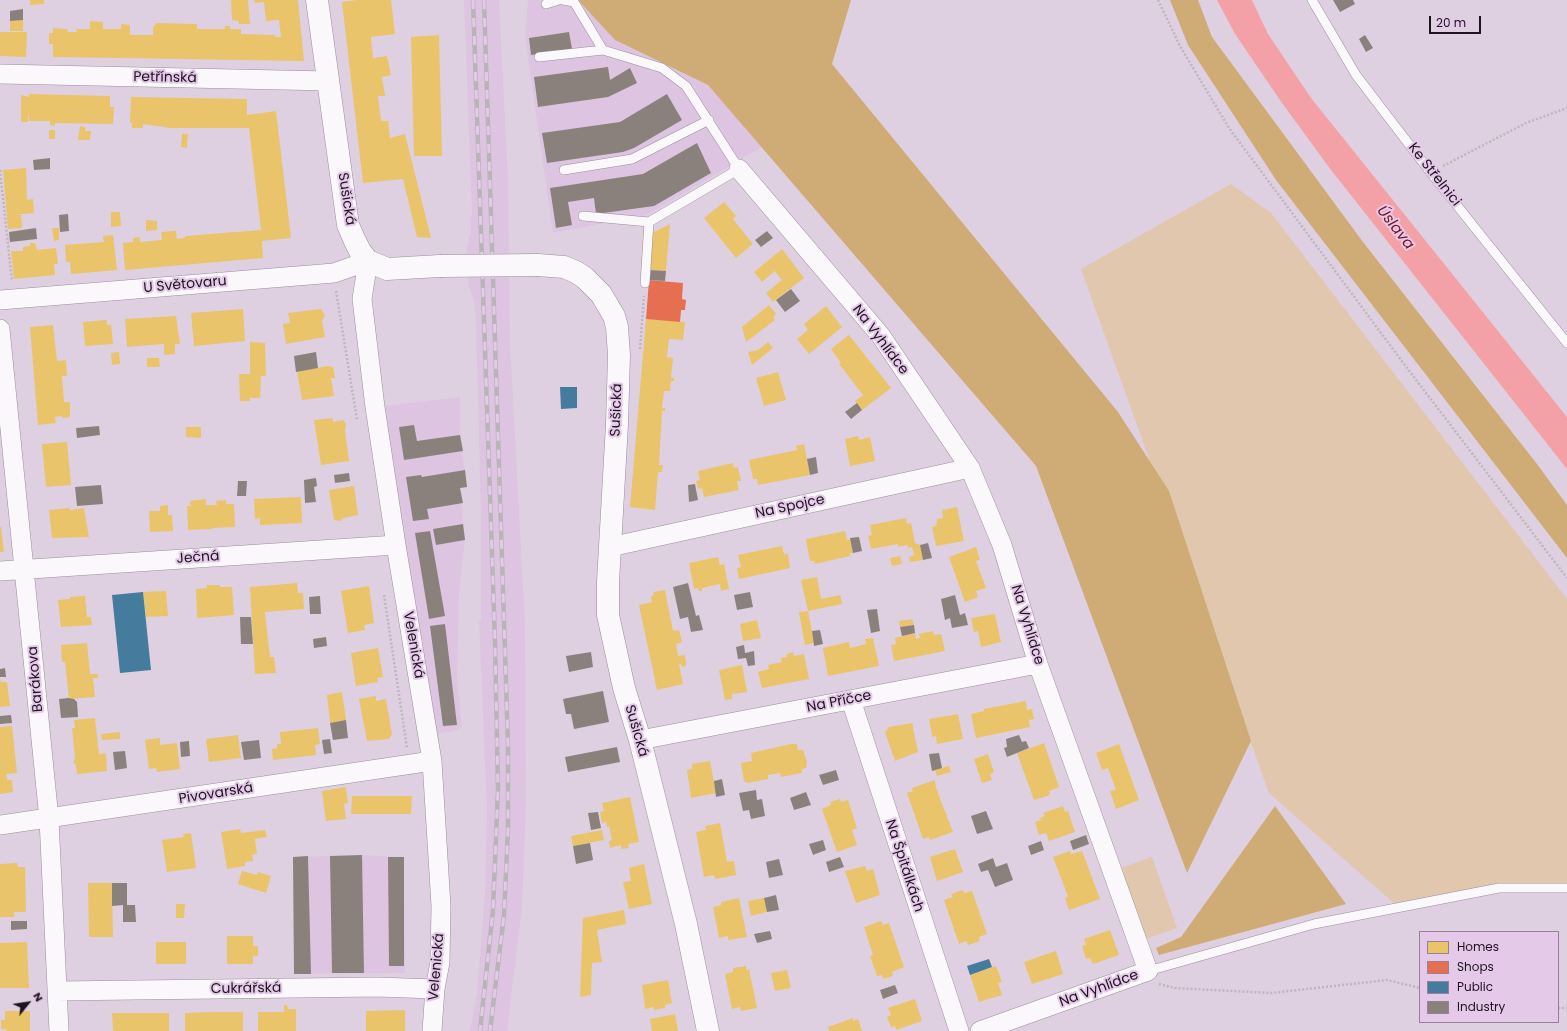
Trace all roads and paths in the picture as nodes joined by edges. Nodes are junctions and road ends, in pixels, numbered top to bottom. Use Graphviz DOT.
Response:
graph roads {
  1 [pos="317,0"];
  2 [pos="558,0"];
  3 [pos="563,0"];
  4 [pos="1158,0"];
  5 [pos="1312,0"];
  6 [pos="546,4"];
  7 [pos="603,50"];
  8 [pos="539,57"];
  9 [pos="0,74"];
  10 [pos="329,81"];
  11 [pos="1567,108"];
  12 [pos="709,120"];
  13 [pos="739,169"];
  14 [pos="564,170"];
  15 [pos="1431,173"];
  16 [pos="584,216"];
  17 [pos="649,222"];
  18 [pos="368,260"];
  19 [pos="645,283"];
  20 [pos="0,300"];
  21 [pos="0,329"];
  22 [pos="1567,342"];
  23 [pos="970,468"];
  24 [pos="396,545"];
  25 [pos="610,547"];
  26 [pos="25,569"];
  27 [pos="0,571"];
  28 [pos="1567,578"];
  29 [pos="1038,664"];
  30 [pos="851,700"];
  31 [pos="640,740"];
  32 [pos="432,761"];
  33 [pos="49,819"];
  34 [pos="0,825"];
  35 [pos="1567,888"];
  36 [pos="1142,974"];
  37 [pos="435,988"];
  38 [pos="1419,988"];
  39 [pos="57,991"];
  40 [pos="59,1031"];
  41 [pos="432,1031"];
  42 [pos="708,1031"];
  43 [pos="959,1031"];
  44 [pos="980,1031"];
  1 -- 10 [label="street, Sušická"];
  2 -- 6 [label="lane"];
  3 -- 7 [label="lane"];
  4 -- 28 [label="path"];
  5 -- 15 [label="lane, Ke Střelnici"];
  7 -- 8 [label="lane"];
  7 -- 12 [label="lane"];
  9 -- 10 [label="street, Petřínská"];
  10 -- 18 [label="street, Sušická"];
  11 -- 15 [label="path"];
  12 -- 13 [label="lane"];
  12 -- 14 [label="lane"];
  13 -- 17 [label="lane"];
  13 -- 23 [label="street, Na Vyhlídce"];
  15 -- 22 [label="lane, Ke Střelnici"];
  16 -- 17 [label="lane"];
  17 -- 19 [label="lane"];
  18 -- 20 [label="street, U Světovaru"];
  18 -- 24 [label="street, Velenická"];
  18 -- 25 [label="street, Sušická, bridge"];
  21 -- 26 [label="street, Barákova"];
  23 -- 25 [label="street, Na Spojce"];
  23 -- 29 [label="street, Na Vyhlídce"];
  24 -- 26 [label="street, Ječná"];
  24 -- 32 [label="street, Velenická"];
  25 -- 31 [label="street, Sušická"];
  26 -- 27 [label="street, Ječná"];
  26 -- 33 [label="street, Barákova"];
  29 -- 30 [label="street, Na Příčce"];
  29 -- 36 [label="street, Na Vyhlídce"];
  30 -- 31 [label="street, Na Příčce"];
  30 -- 43 [label="street, Na Špitálkách"];
  31 -- 42 [label="street, Sušická"];
  32 -- 33 [label="street, Pivovarská"];
  32 -- 37 [label="street, Velenická"];
  33 -- 34 [label="street, Pivovarská"];
  33 -- 39 [label="street, Barákova"];
  35 -- 36 [label="lane"];
  36 -- 38 [label="path"];
  36 -- 44 [label="street, Na Vyhlídce"];
  37 -- 39 [label="street, Cukrářská"];
  37 -- 41 [label="street, Velenická"];
  39 -- 40 [label="street, Barákova"];
}
